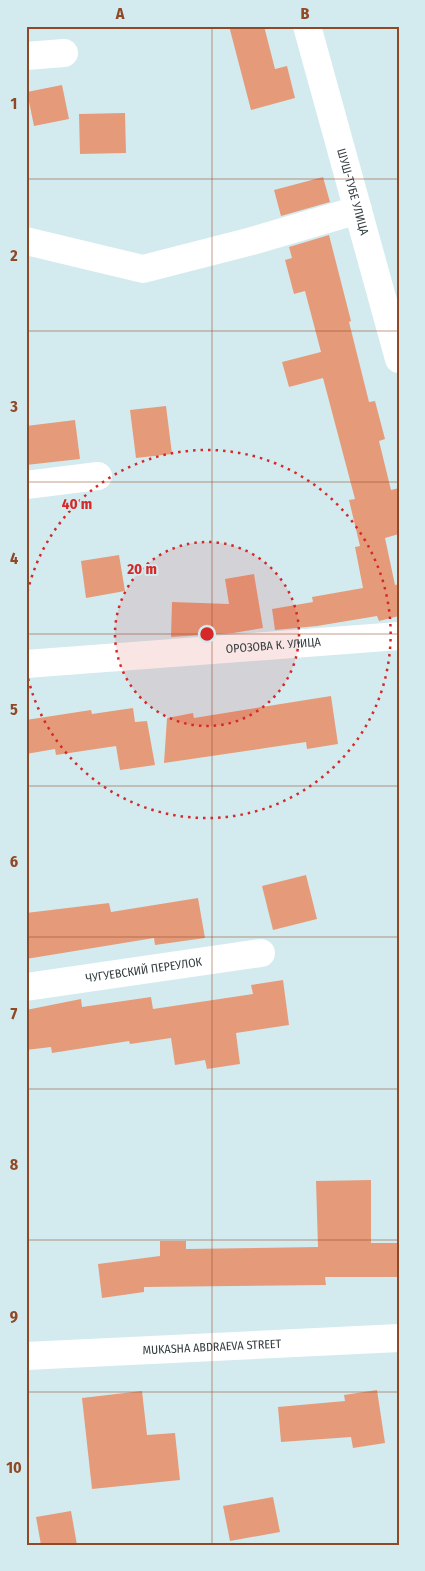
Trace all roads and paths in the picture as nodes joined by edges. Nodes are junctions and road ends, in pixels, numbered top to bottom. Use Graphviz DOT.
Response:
graph roads {
  1 [pos="307,26"];
  2 [pos="64,53"];
  3 [pos="26,56"];
  4 [pos="358,210"];
  5 [pos="26,241"];
  6 [pos="399,359"];
  7 [pos="98,476"];
  8 [pos="26,485"];
  9 [pos="399,636"];
  10 [pos="26,664"];
  11 [pos="261,953"];
  12 [pos="26,987"];
  13 [pos="399,1338"];
  14 [pos="26,1356"];
  1 -- 4 [label="street, ШУШ-ТУБЕ УЛИЦА"];
  2 -- 3 [label="street"];
  4 -- 5 [label="street"];
  4 -- 6 [label="street, ШУШ-ТУБЕ УЛИЦА"];
  7 -- 8 [label="street"];
  9 -- 10 [label="street, ОРОЗОВА К. УЛИЦА"];
  11 -- 12 [label="street, ЧУГУЕВСКИЙ ПЕРЕУЛОК"];
  13 -- 14 [label="street, MUKASHA ABDRAEVA STREET"];
}
